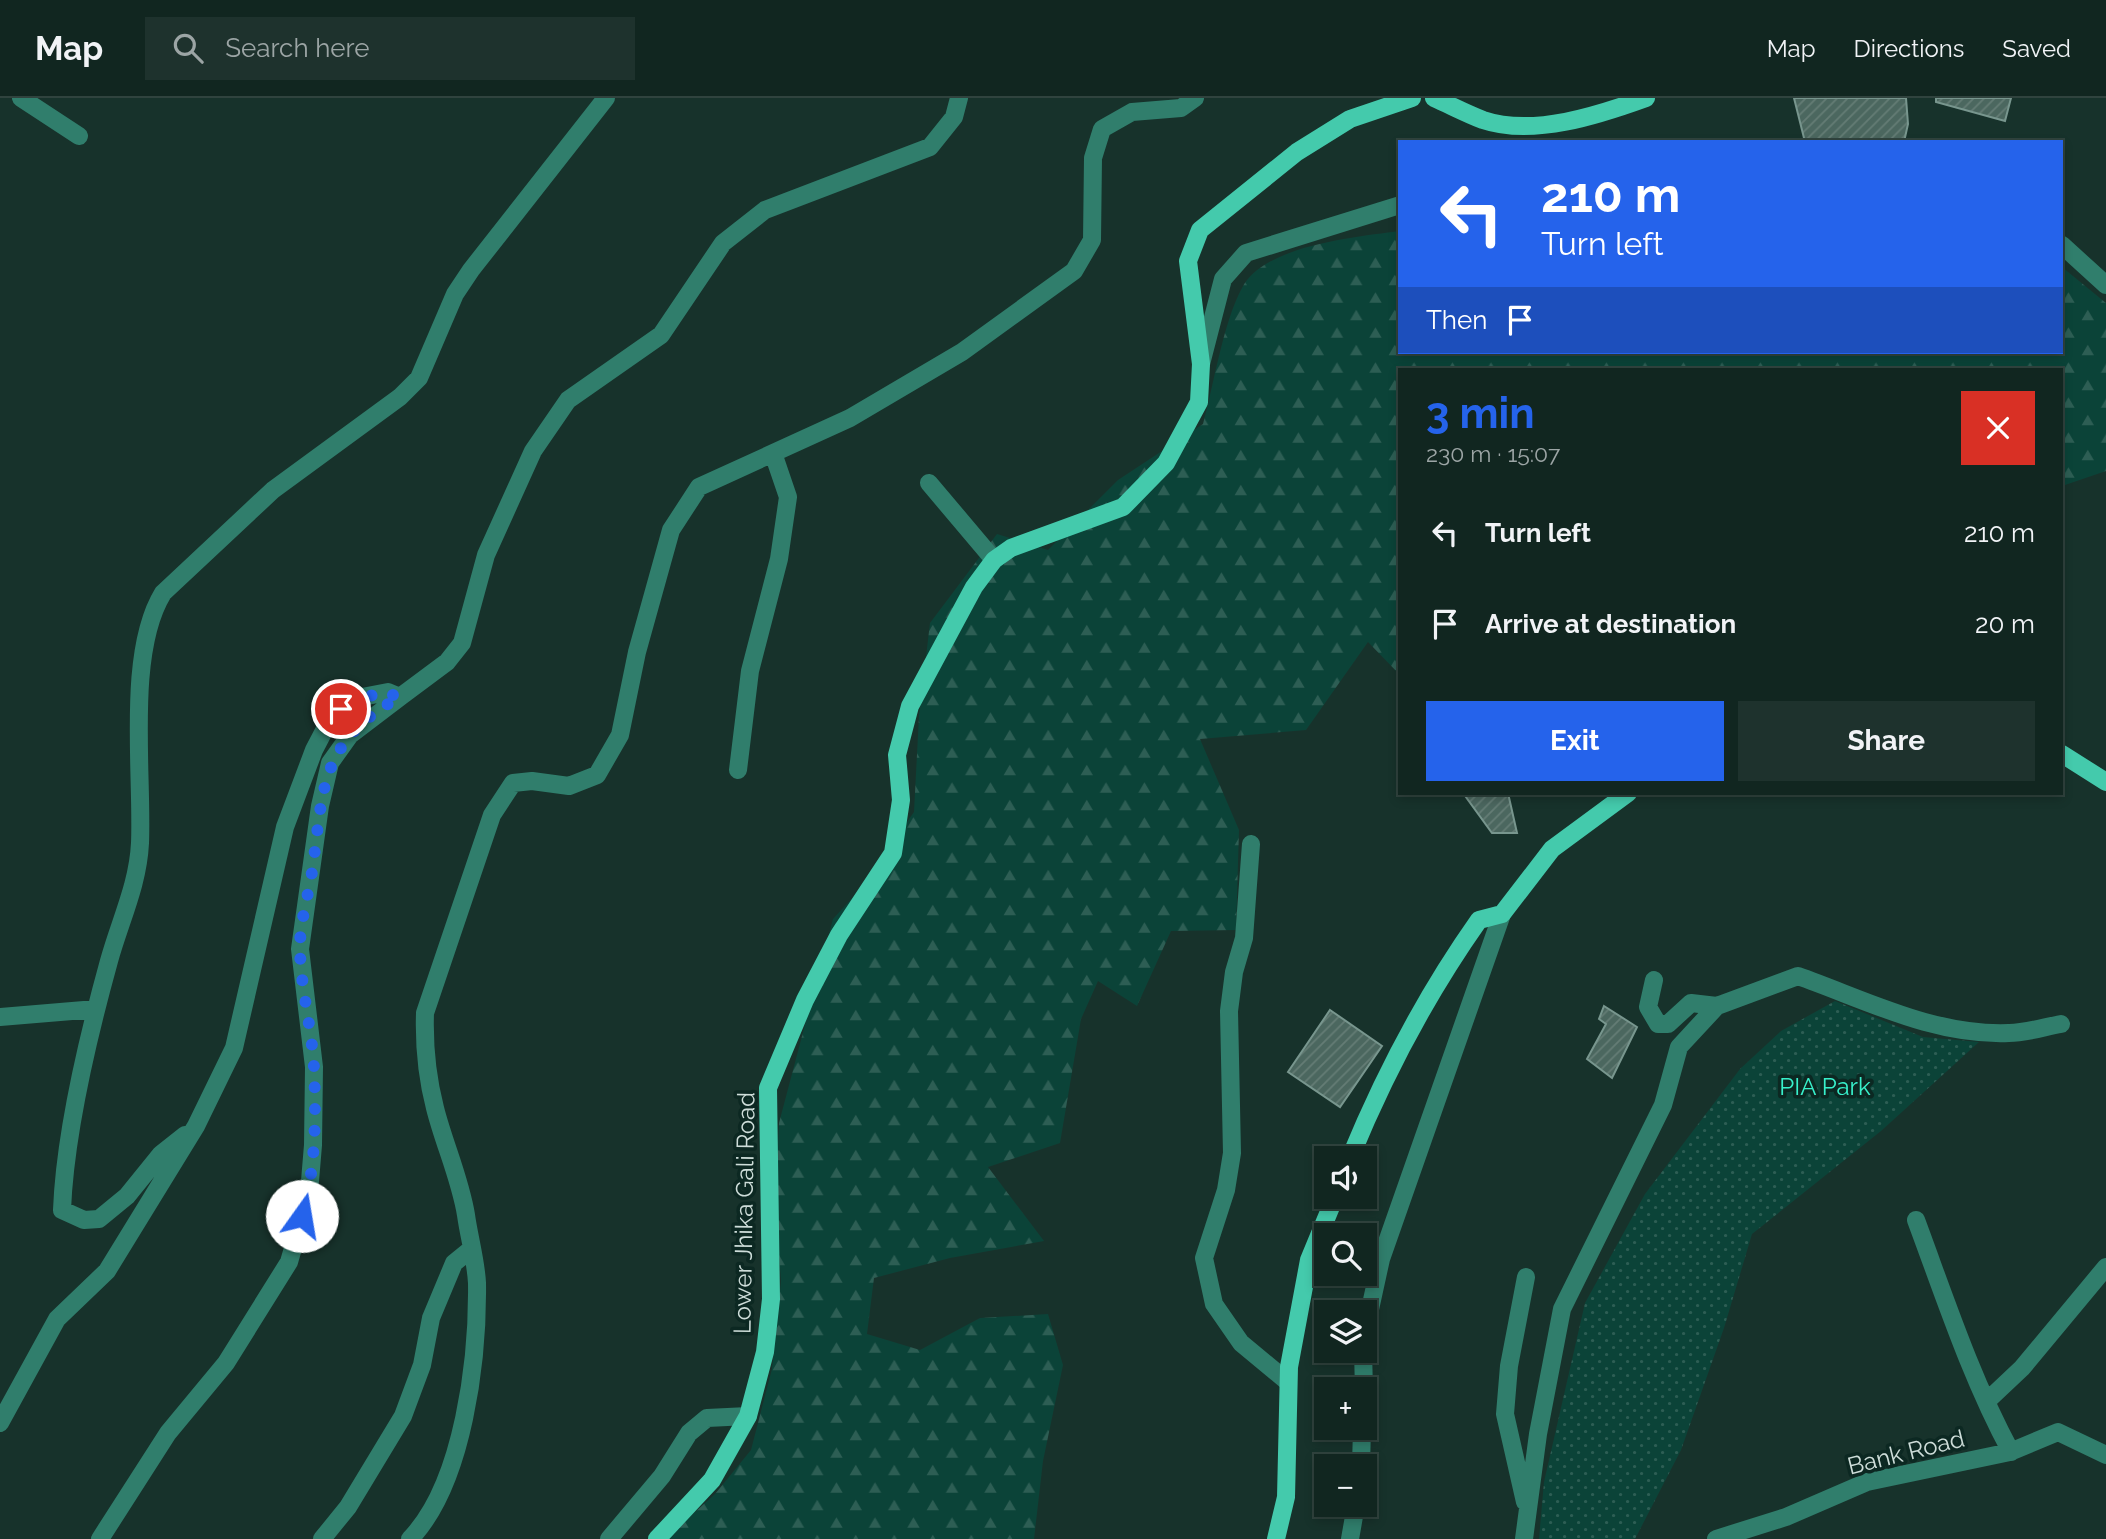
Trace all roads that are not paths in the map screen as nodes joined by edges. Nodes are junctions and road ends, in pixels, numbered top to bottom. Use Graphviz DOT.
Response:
graph roads {
  1 [pos="21,98"];
  2 [pos="606,98"];
  3 [pos="959,98"];
  4 [pos="1195,98"];
  5 [pos="1412,98"];
  6 [pos="1434,98"];
  7 [pos="1646,98"];
  8 [pos="79,136"];
  9 [pos="1398,206"];
  10 [pos="2063,246"];
  11 [pos="2106,285"];
  12 [pos="1201,364"];
  13 [pos="774,453"];
  14 [pos="929,483"];
  15 [pos="994,559"];
  16 [pos="400,697"];
  17 [pos="2063,755"];
  18 [pos="738,770"];
  19 [pos="2106,782"];
  20 [pos="1625,795"];
  21 [pos="1251,844"];
  22 [pos="1502,915"];
  23 [pos="1654,980"];
  24 [pos="1717,1006"];
  25 [pos="96,1009"];
  26 [pos="0,1017"];
  27 [pos="2061,1024"];
  28 [pos="196,1126"];
  29 [pos="1356,1146"];
  30 [pos="1330,1209"];
  31 [pos="1916,1220"];
  32 [pos="470,1250"];
  33 [pos="2106,1267"];
  34 [pos="1526,1277"];
  35 [pos="1372,1300"];
  36 [pos="1288,1382"];
  37 [pos="1987,1402"];
  38 [pos="748,1416"];
  39 [pos="0,1423"];
  40 [pos="2011,1452"];
  41 [pos="2106,1455"];
  42 [pos="1528,1512"];
  43 [pos="1354,1517"];
  44 [pos="100,1539"];
  45 [pos="322,1539"];
  46 [pos="410,1539"];
  47 [pos="609,1539"];
  48 [pos="657,1539"];
  49 [pos="1276,1539"];
  50 [pos="1350,1539"];
  51 [pos="1524,1539"];
  52 [pos="1716,1539"];
  1 -- 8 [label="street"];
  2 -- 25 [label="street"];
  3 -- 16 [label="street"];
  4 -- 13 [label="street"];
  5 -- 12 [label="main road, Lower Jhika Gali Road"];
  6 -- 7 [label="main road"];
  9 -- 12 [label="street"];
  10 -- 11 [label="street"];
  12 -- 15 [label="main road, Lower Jhika Gali Road"];
  13 -- 18 [label="street"];
  13 -- 32 [label="street"];
  14 -- 15 [label="street"];
  15 -- 38 [label="main road, Lower Jhika Gali Road"];
  16 -- 28 [label="street"];
  16 -- 44 [label="street"];
  17 -- 19 [label="main road"];
  20 -- 22 [label="main road"];
  21 -- 36 [label="street"];
  22 -- 29 [label="main road"];
  22 -- 35 [label="street"];
  23 -- 24 [label="street"];
  24 -- 27 [label="street"];
  24 -- 42 [label="street"];
  25 -- 26 [label="street"];
  25 -- 28 [label="street"];
  28 -- 39 [label="street"];
  30 -- 36 [label="main road"];
  31 -- 37 [label="street"];
  32 -- 45 [label="street"];
  32 -- 46 [label="street"];
  33 -- 37 [label="street"];
  34 -- 42 [label="street"];
  36 -- 49 [label="main road"];
  37 -- 40 [label="street"];
  38 -- 47 [label="street"];
  38 -- 48 [label="main road, Lower Jhika Gali Road"];
  40 -- 41 [label="street, Bank Road"];
  40 -- 52 [label="street, Bank Road"];
  42 -- 51 [label="street"];
  43 -- 50 [label="street"];
}
